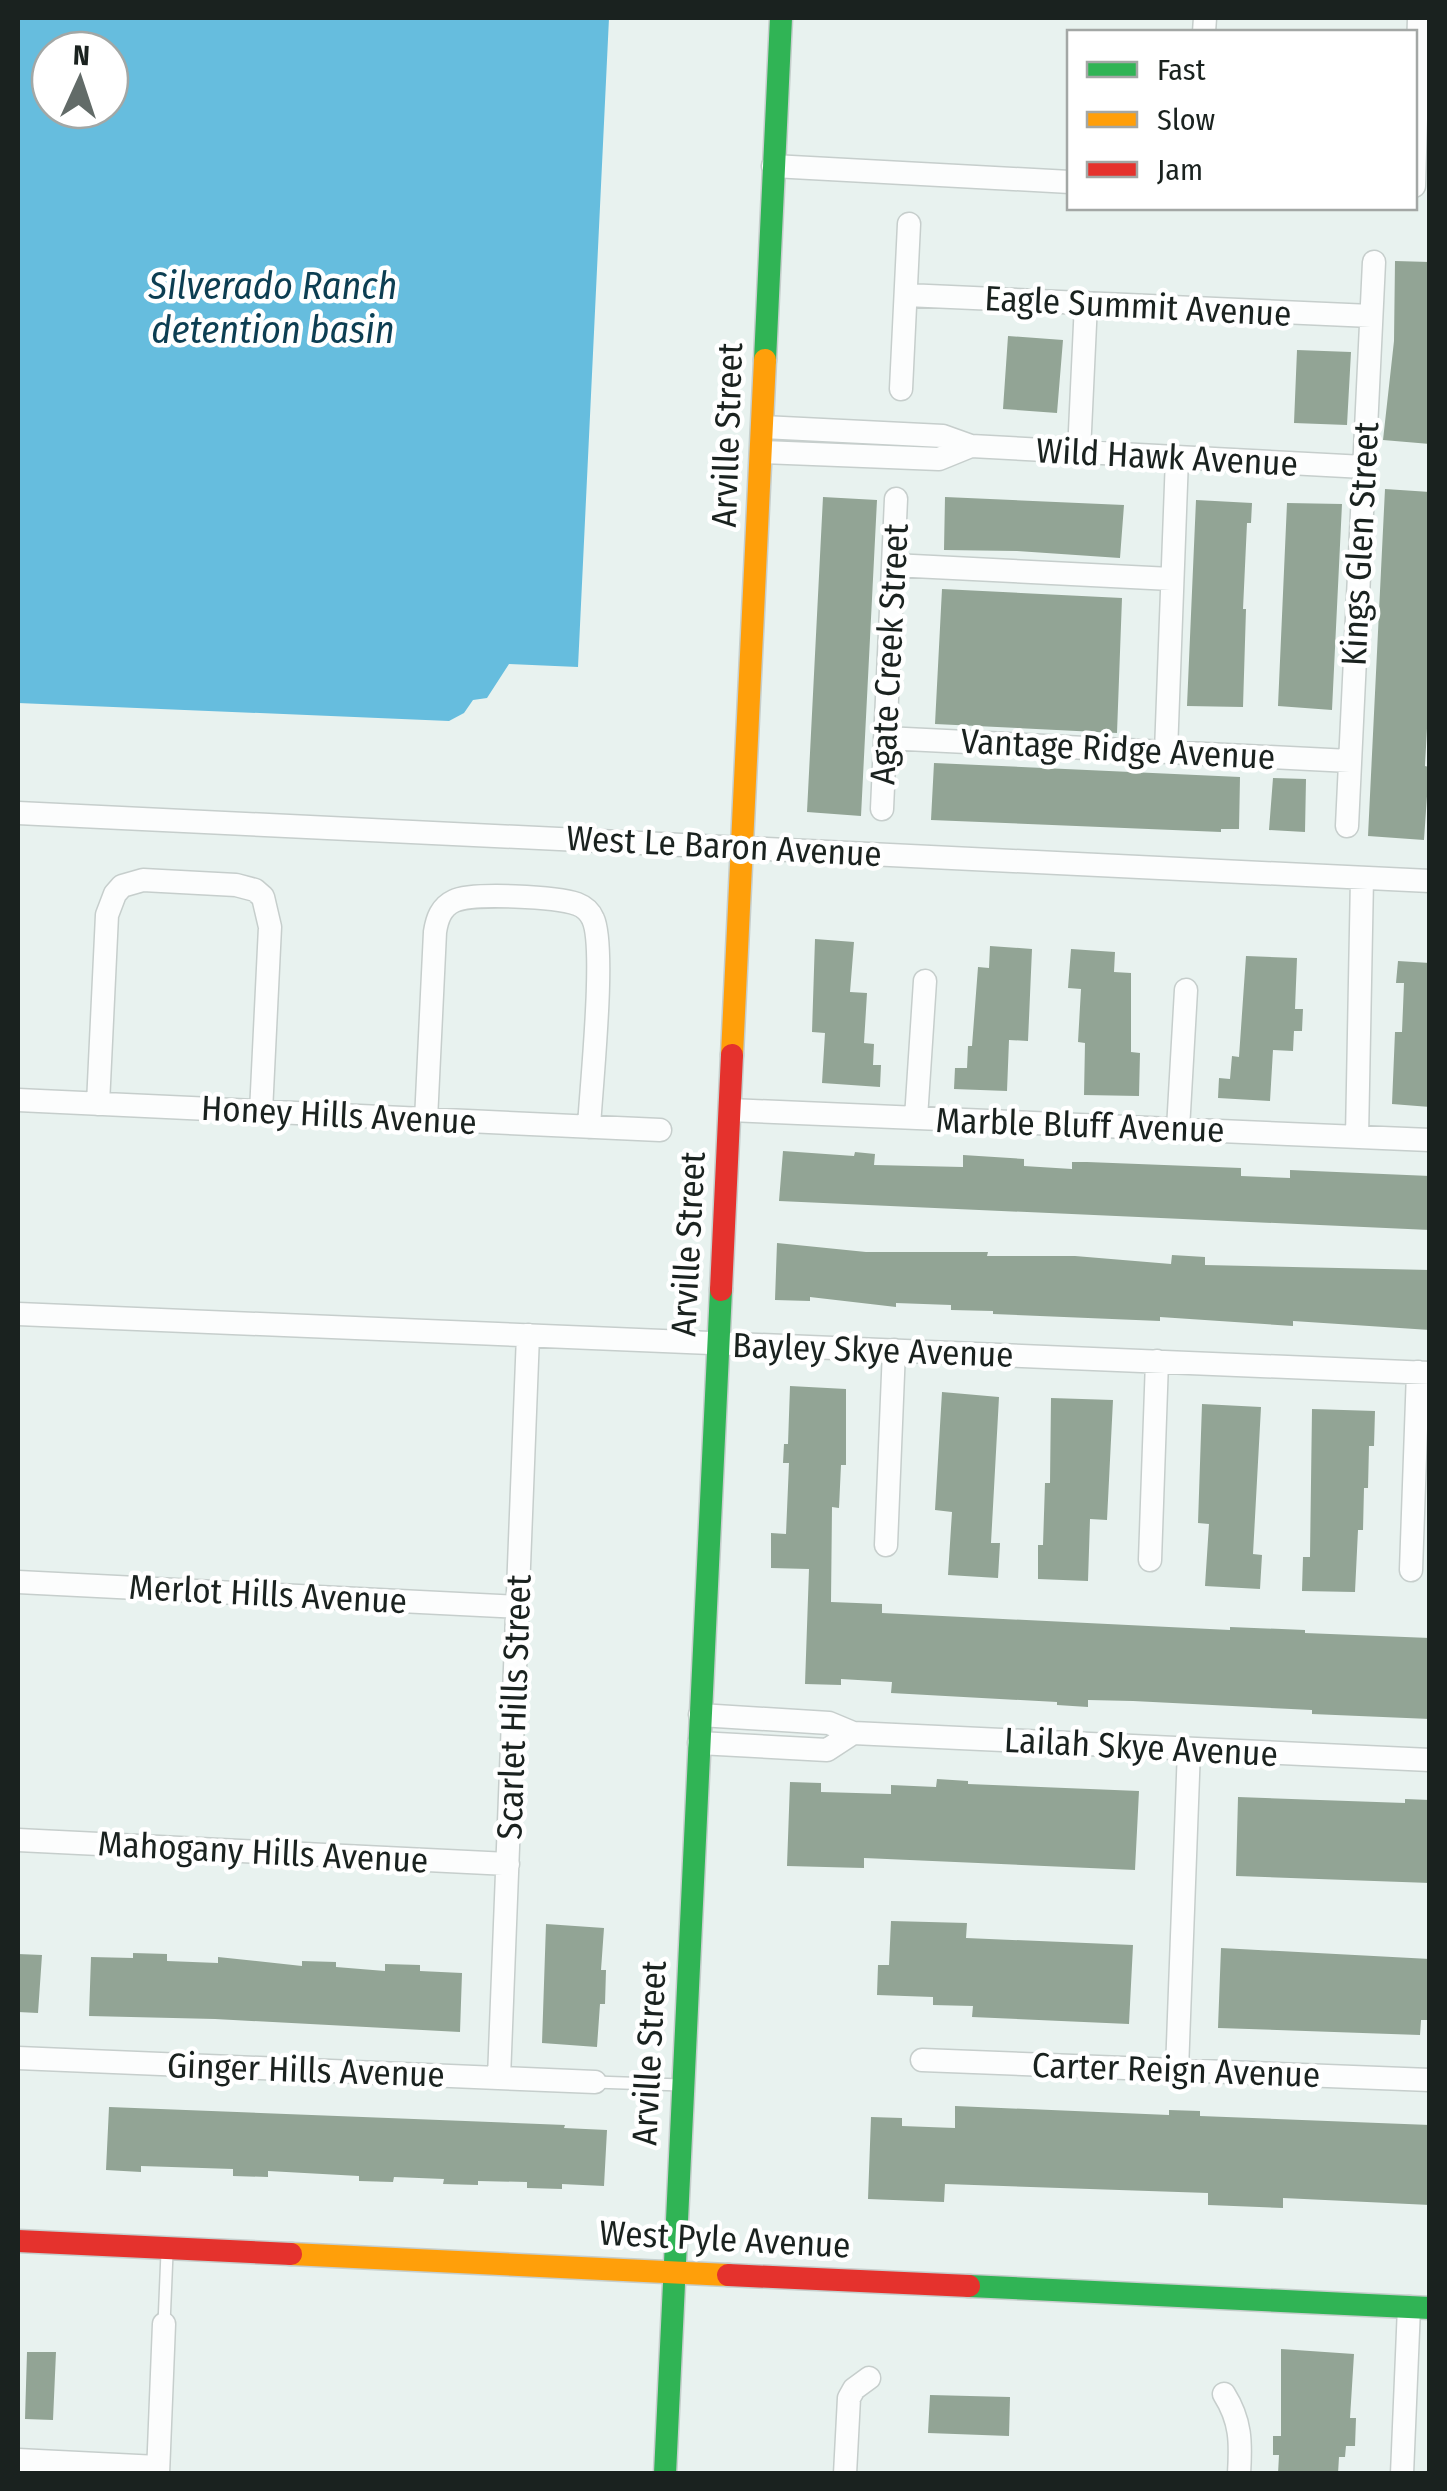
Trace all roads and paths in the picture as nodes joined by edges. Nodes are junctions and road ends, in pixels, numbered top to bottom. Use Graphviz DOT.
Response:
graph roads {
  1 [pos="781,18"];
  2 [pos="1419,18"];
  3 [pos="1417,85"];
  4 [pos="773,166"];
  5 [pos="1067,182"];
  6 [pos="910,224"];
  7 [pos="1374,262"];
  8 [pos="906,295"];
  9 [pos="1086,304"];
  10 [pos="1371,316"];
  11 [pos="901,389"];
  12 [pos="763,427"];
  13 [pos="970,446"];
  14 [pos="762,452"];
  15 [pos="1080,452"];
  16 [pos="1178,458"];
  17 [pos="1364,468"];
  18 [pos="896,499"];
  19 [pos="893,564"];
  20 [pos="1172,579"];
  21 [pos="885,738"];
  22 [pos="1166,752"];
  23 [pos="1350,761"];
  24 [pos="882,809"];
  25 [pos="18,813"];
  26 [pos="1347,826"];
  27 [pos="742,846"];
  28 [pos="1362,878"];
  29 [pos="1430,881"];
  30 [pos="925,981"];
  31 [pos="1186,990"];
  32 [pos="18,1100"];
  33 [pos="98,1104"];
  34 [pos="730,1110"];
  35 [pos="261,1112"];
  36 [pos="916,1118"];
  37 [pos="426,1120"];
  38 [pos="589,1127"];
  39 [pos="1178,1129"];
  40 [pos="660,1130"];
  41 [pos="1357,1136"];
  42 [pos="1430,1140"];
  43 [pos="18,1314"];
  44 [pos="528,1336"];
  45 [pos="719,1343"];
  46 [pos="894,1350"];
  47 [pos="1156,1362"];
  48 [pos="1424,1372"];
  49 [pos="886,1546"];
  50 [pos="1150,1560"];
  51 [pos="1411,1570"];
  52 [pos="18,1582"];
  53 [pos="518,1607"];
  54 [pos="700,1715"];
  55 [pos="792,1721"];
  56 [pos="852,1734"];
  57 [pos="699,1744"];
  58 [pos="792,1748"];
  59 [pos="1189,1749"];
  60 [pos="1430,1760"];
  61 [pos="18,1840"];
  62 [pos="508,1864"];
  63 [pos="18,2058"];
  64 [pos="922,2060"];
  65 [pos="1177,2070"];
  66 [pos="499,2078"];
  67 [pos="1430,2080"];
  68 [pos="595,2082"];
  69 [pos="683,2085"];
  70 [pos="18,2241"];
  71 [pos="168,2248"];
  72 [pos="674,2271"];
  73 [pos="1419,2307"];
  74 [pos="164,2324"];
  75 [pos="869,2378"];
  76 [pos="1224,2394"];
  77 [pos="18,2460"];
  78 [pos="158,2470"];
  79 [pos="665,2474"];
  80 [pos="845,2474"];
  81 [pos="1240,2474"];
  82 [pos="1402,2474"];
  1 -- 4 [label="street, Arville Street"];
  2 -- 3 [label="street"];
  4 -- 5 [label="street"];
  4 -- 12 [label="street, Arville Street"];
  6 -- 8 [label="street"];
  7 -- 10 [label="street, Kings Glen Street"];
  8 -- 9 [label="street, Eagle Summit Avenue"];
  8 -- 11 [label="street"];
  9 -- 10 [label="street, Eagle Summit Avenue"];
  9 -- 15 [label="street"];
  10 -- 17 [label="street, Kings Glen Street"];
  12 -- 13 [label="street, Wild Hawk Avenue"];
  12 -- 14 [label="street, Arville Street"];
  13 -- 14 [label="street, Wild Hawk Avenue"];
  13 -- 15 [label="street, Wild Hawk Avenue"];
  14 -- 27 [label="street, Arville Street"];
  15 -- 16 [label="street, Wild Hawk Avenue"];
  16 -- 17 [label="street, Wild Hawk Avenue"];
  16 -- 20 [label="street"];
  17 -- 23 [label="street, Kings Glen Street"];
  18 -- 19 [label="street, Agate Creek Street"];
  19 -- 20 [label="street"];
  19 -- 21 [label="street, Agate Creek Street"];
  20 -- 22 [label="street"];
  21 -- 22 [label="street, Vantage Ridge Avenue"];
  21 -- 24 [label="street, Agate Creek Street"];
  22 -- 23 [label="street, Vantage Ridge Avenue"];
  23 -- 26 [label="street, Kings Glen Street"];
  25 -- 27 [label="street, West Le Baron Avenue"];
  27 -- 28 [label="street, West Le Baron Avenue"];
  27 -- 34 [label="street, Arville Street"];
  28 -- 29 [label="street, West Le Baron Avenue"];
  28 -- 41 [label="street"];
  30 -- 36 [label="street"];
  31 -- 39 [label="street"];
  32 -- 33 [label="street, Honey Hills Avenue"];
  33 -- 35 [label="street, Honey Hills Avenue"];
  33 -- 35 [label="street"];
  34 -- 36 [label="street, Marble Bluff Avenue"];
  34 -- 45 [label="street, Arville Street"];
  35 -- 37 [label="street, Honey Hills Avenue"];
  36 -- 39 [label="street, Marble Bluff Avenue"];
  37 -- 38 [label="street, Honey Hills Avenue"];
  37 -- 38 [label="street"];
  38 -- 40 [label="street, Honey Hills Avenue"];
  39 -- 41 [label="street, Marble Bluff Avenue"];
  41 -- 42 [label="street, Marble Bluff Avenue"];
  43 -- 44 [label="street, Bayley Skye Avenue"];
  44 -- 45 [label="street, Bayley Skye Avenue"];
  44 -- 53 [label="street, Scarlet Hills Street"];
  45 -- 46 [label="street, Bayley Skye Avenue"];
  45 -- 54 [label="street, Arville Street"];
  46 -- 47 [label="street, Bayley Skye Avenue"];
  46 -- 49 [label="street"];
  47 -- 48 [label="street, Bayley Skye Avenue"];
  47 -- 50 [label="street"];
  48 -- 51 [label="street"];
  52 -- 53 [label="street, Merlot Hills Avenue"];
  53 -- 62 [label="street, Scarlet Hills Street"];
  54 -- 55 [label="street, Lailah Skye Avenue"];
  54 -- 57 [label="street, Arville Street"];
  55 -- 56 [label="street, Lailah Skye Avenue"];
  55 -- 58 [label="lane"];
  56 -- 58 [label="street, Lailah Skye Avenue"];
  56 -- 59 [label="street, Lailah Skye Avenue"];
  57 -- 58 [label="street, Lailah Skye Avenue"];
  57 -- 69 [label="street, Arville Street"];
  59 -- 60 [label="street, Lailah Skye Avenue"];
  59 -- 65 [label="street"];
  61 -- 62 [label="street, Mahogany Hills Avenue"];
  62 -- 66 [label="street, Scarlet Hills Street"];
  63 -- 66 [label="street, Ginger Hills Avenue"];
  64 -- 65 [label="street, Carter Reign Avenue"];
  65 -- 67 [label="street, Carter Reign Avenue"];
  66 -- 68 [label="street, Ginger Hills Avenue"];
  68 -- 69 [label="lane"];
  69 -- 72 [label="street, Arville Street"];
  70 -- 71 [label="street, West Pyle Avenue"];
  71 -- 72 [label="street, West Pyle Avenue"];
  71 -- 74 [label="lane"];
  72 -- 73 [label="street, West Pyle Avenue"];
  72 -- 79 [label="street, Arville Street"];
  73 -- 82 [label="street"];
  74 -- 78 [label="street"];
  75 -- 80 [label="street"];
  76 -- 81 [label="street"];
  77 -- 78 [label="street"];
}
